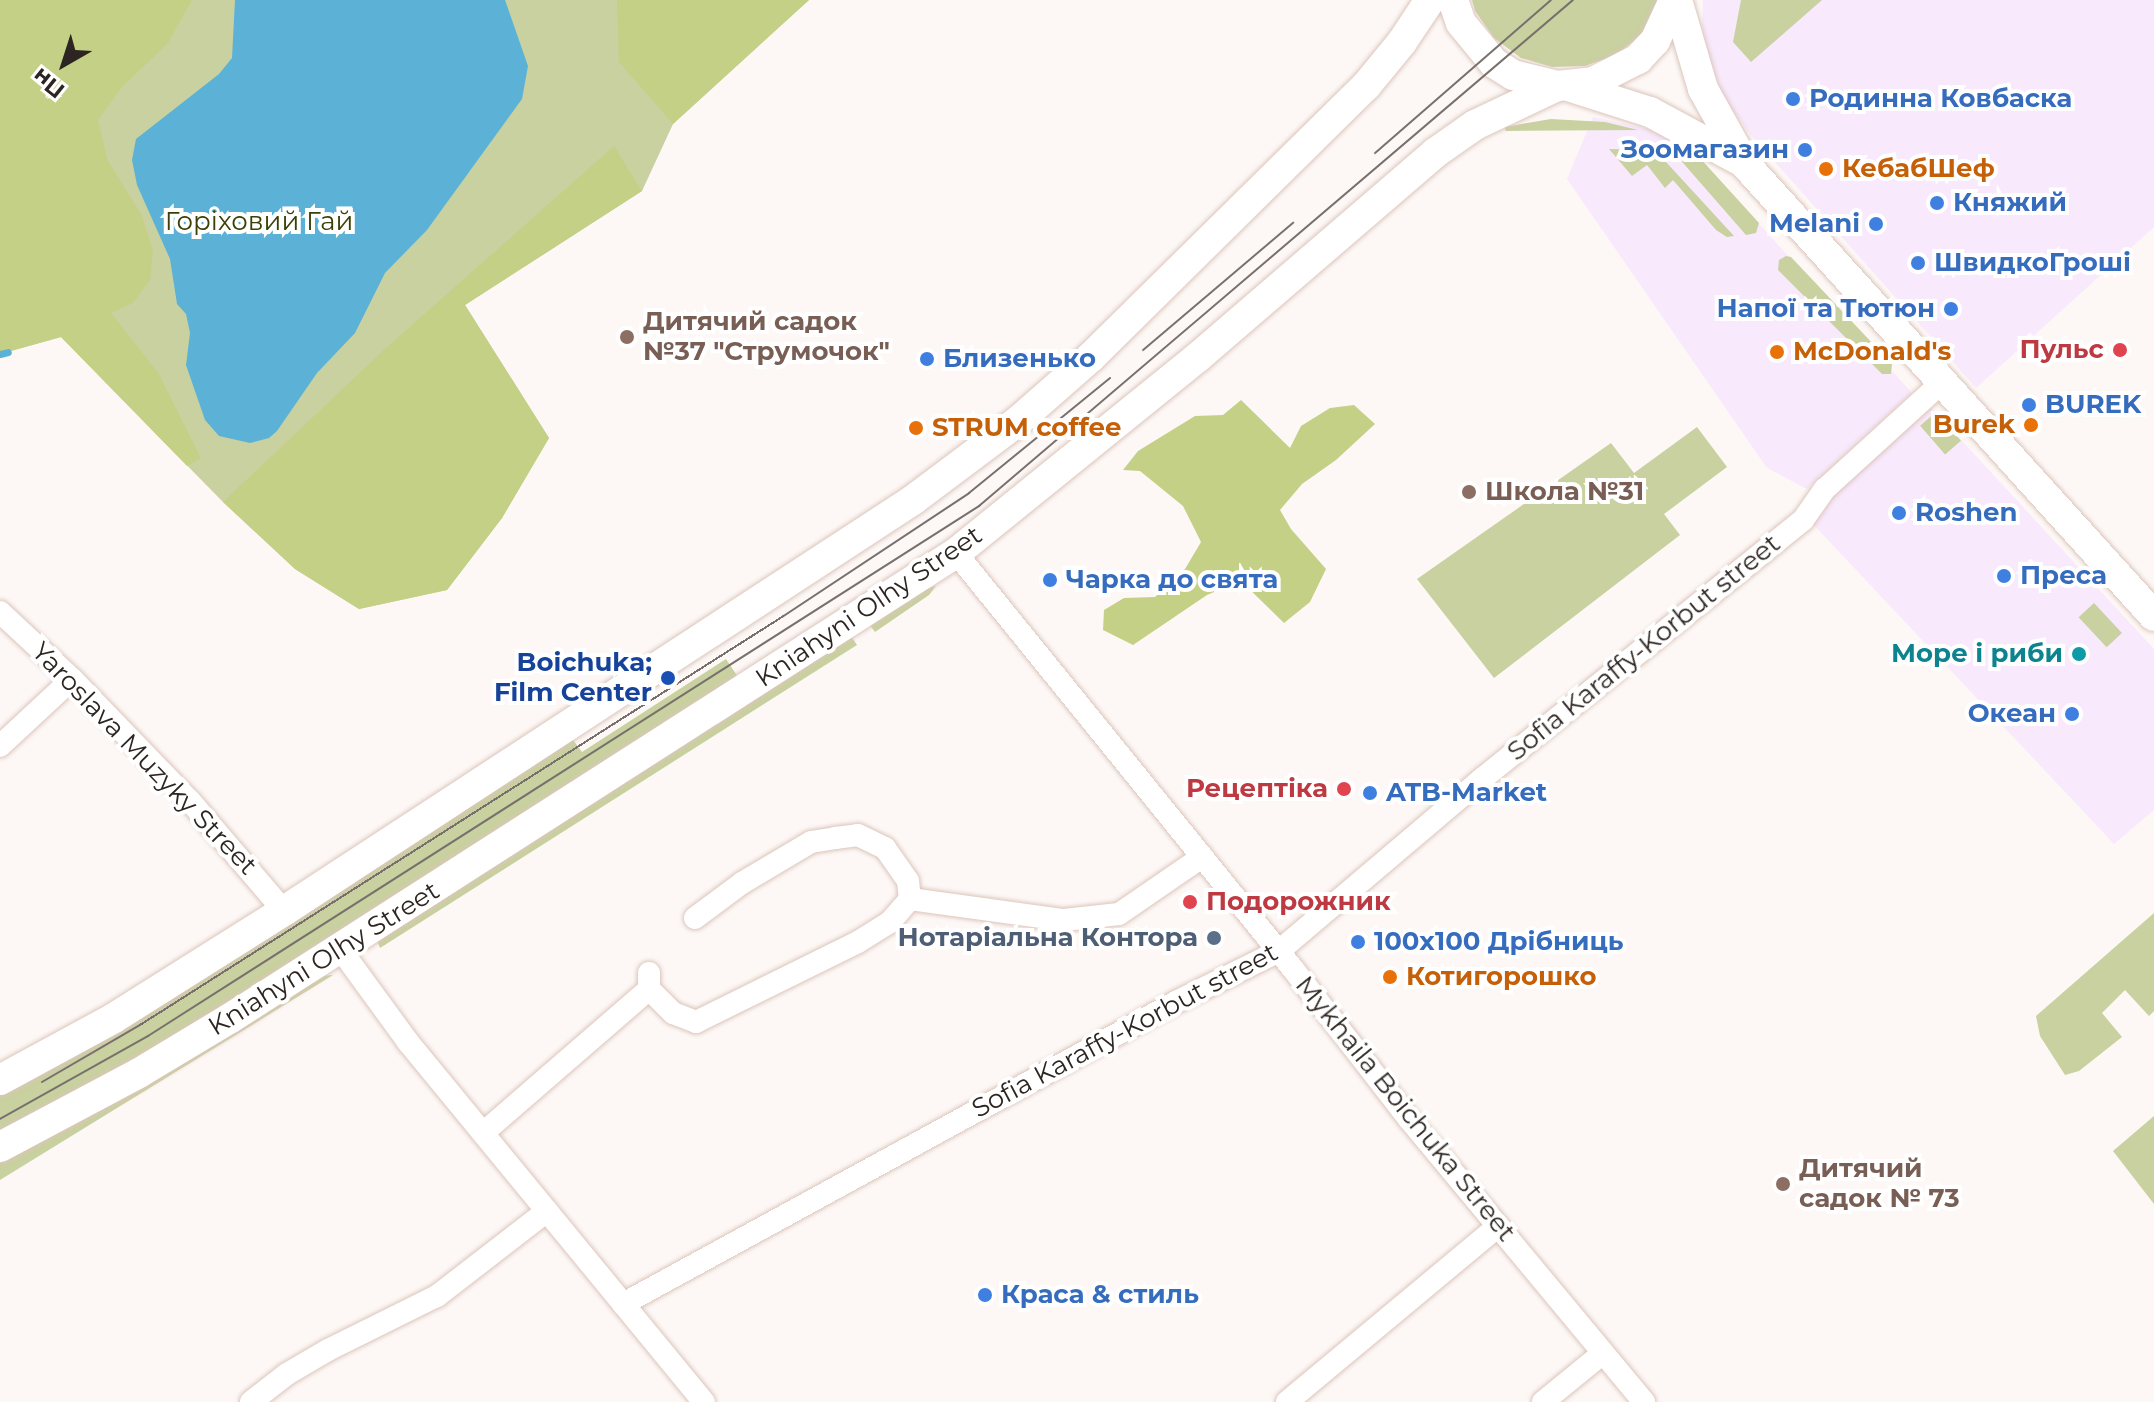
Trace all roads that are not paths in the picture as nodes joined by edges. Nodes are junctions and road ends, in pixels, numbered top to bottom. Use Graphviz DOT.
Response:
graph roads {
  1 [pos="1430,0"];
  2 [pos="1453,0"];
  3 [pos="1675,0"];
  4 [pos="1563,86"];
  5 [pos="1744,163"];
  6 [pos="1942,382"];
  7 [pos="956,553"];
  8 [pos="0,612"];
  9 [pos="2154,616"];
  10 [pos="72,679"];
  11 [pos="0,746"];
  12 [pos="1202,857"];
  13 [pos="910,899"];
  14 [pos="284,911"];
  15 [pos="695,918"];
  16 [pos="341,950"];
  17 [pos="1279,951"];
  18 [pos="0,1080"];
  19 [pos="483,1133"];
  20 [pos="0,1147"];
  21 [pos="547,1211"];
  22 [pos="1498,1226"];
  23 [pos="623,1304"];
  24 [pos="1603,1353"];
  25 [pos="697,1399"];
  26 [pos="251,1402"];
  27 [pos="1287,1402"];
  28 [pos="1543,1402"];
  29 [pos="1644,1402"];
  1 -- 14 [label="main road"];
  2 -- 4 [label="main road"];
  3 -- 4 [label="main road, Kniahyni Olhy Street"];
  3 -- 5 [label="main road"];
  4 -- 5 [label="main road"];
  4 -- 7 [label="main road, Kniahyni Olhy Street"];
  5 -- 6 [label="main road"];
  6 -- 9 [label="main road"];
  6 -- 17 [label="street, Sofia Karaffy-Korbut street"];
  7 -- 12 [label="street, Mykhaila Boichuka Street"];
  7 -- 16 [label="main road, Kniahyni Olhy Street"];
  8 -- 10 [label="street, Yaroslava Muzyky Street"];
  10 -- 11 [label="street"];
  10 -- 14 [label="street, Yaroslava Muzyky Street"];
  12 -- 13 [label="street"];
  12 -- 17 [label="street, Mykhaila Boichuka Street"];
  13 -- 15 [label="street"];
  13 -- 19 [label="street"];
  14 -- 18 [label="main road"];
  16 -- 19 [label="street"];
  16 -- 20 [label="main road, Kniahyni Olhy Street"];
  17 -- 22 [label="street, Mykhaila Boichuka Street"];
  17 -- 23 [label="street, Sofia Karaffy-Korbut street"];
  19 -- 21 [label="street"];
  21 -- 23 [label="street"];
  21 -- 26 [label="street"];
  22 -- 24 [label="street, Mykhaila Boichuka Street"];
  22 -- 27 [label="street"];
  23 -- 25 [label="street"];
  24 -- 28 [label="street"];
  24 -- 29 [label="street, Mykhaila Boichuka Street"];
}
